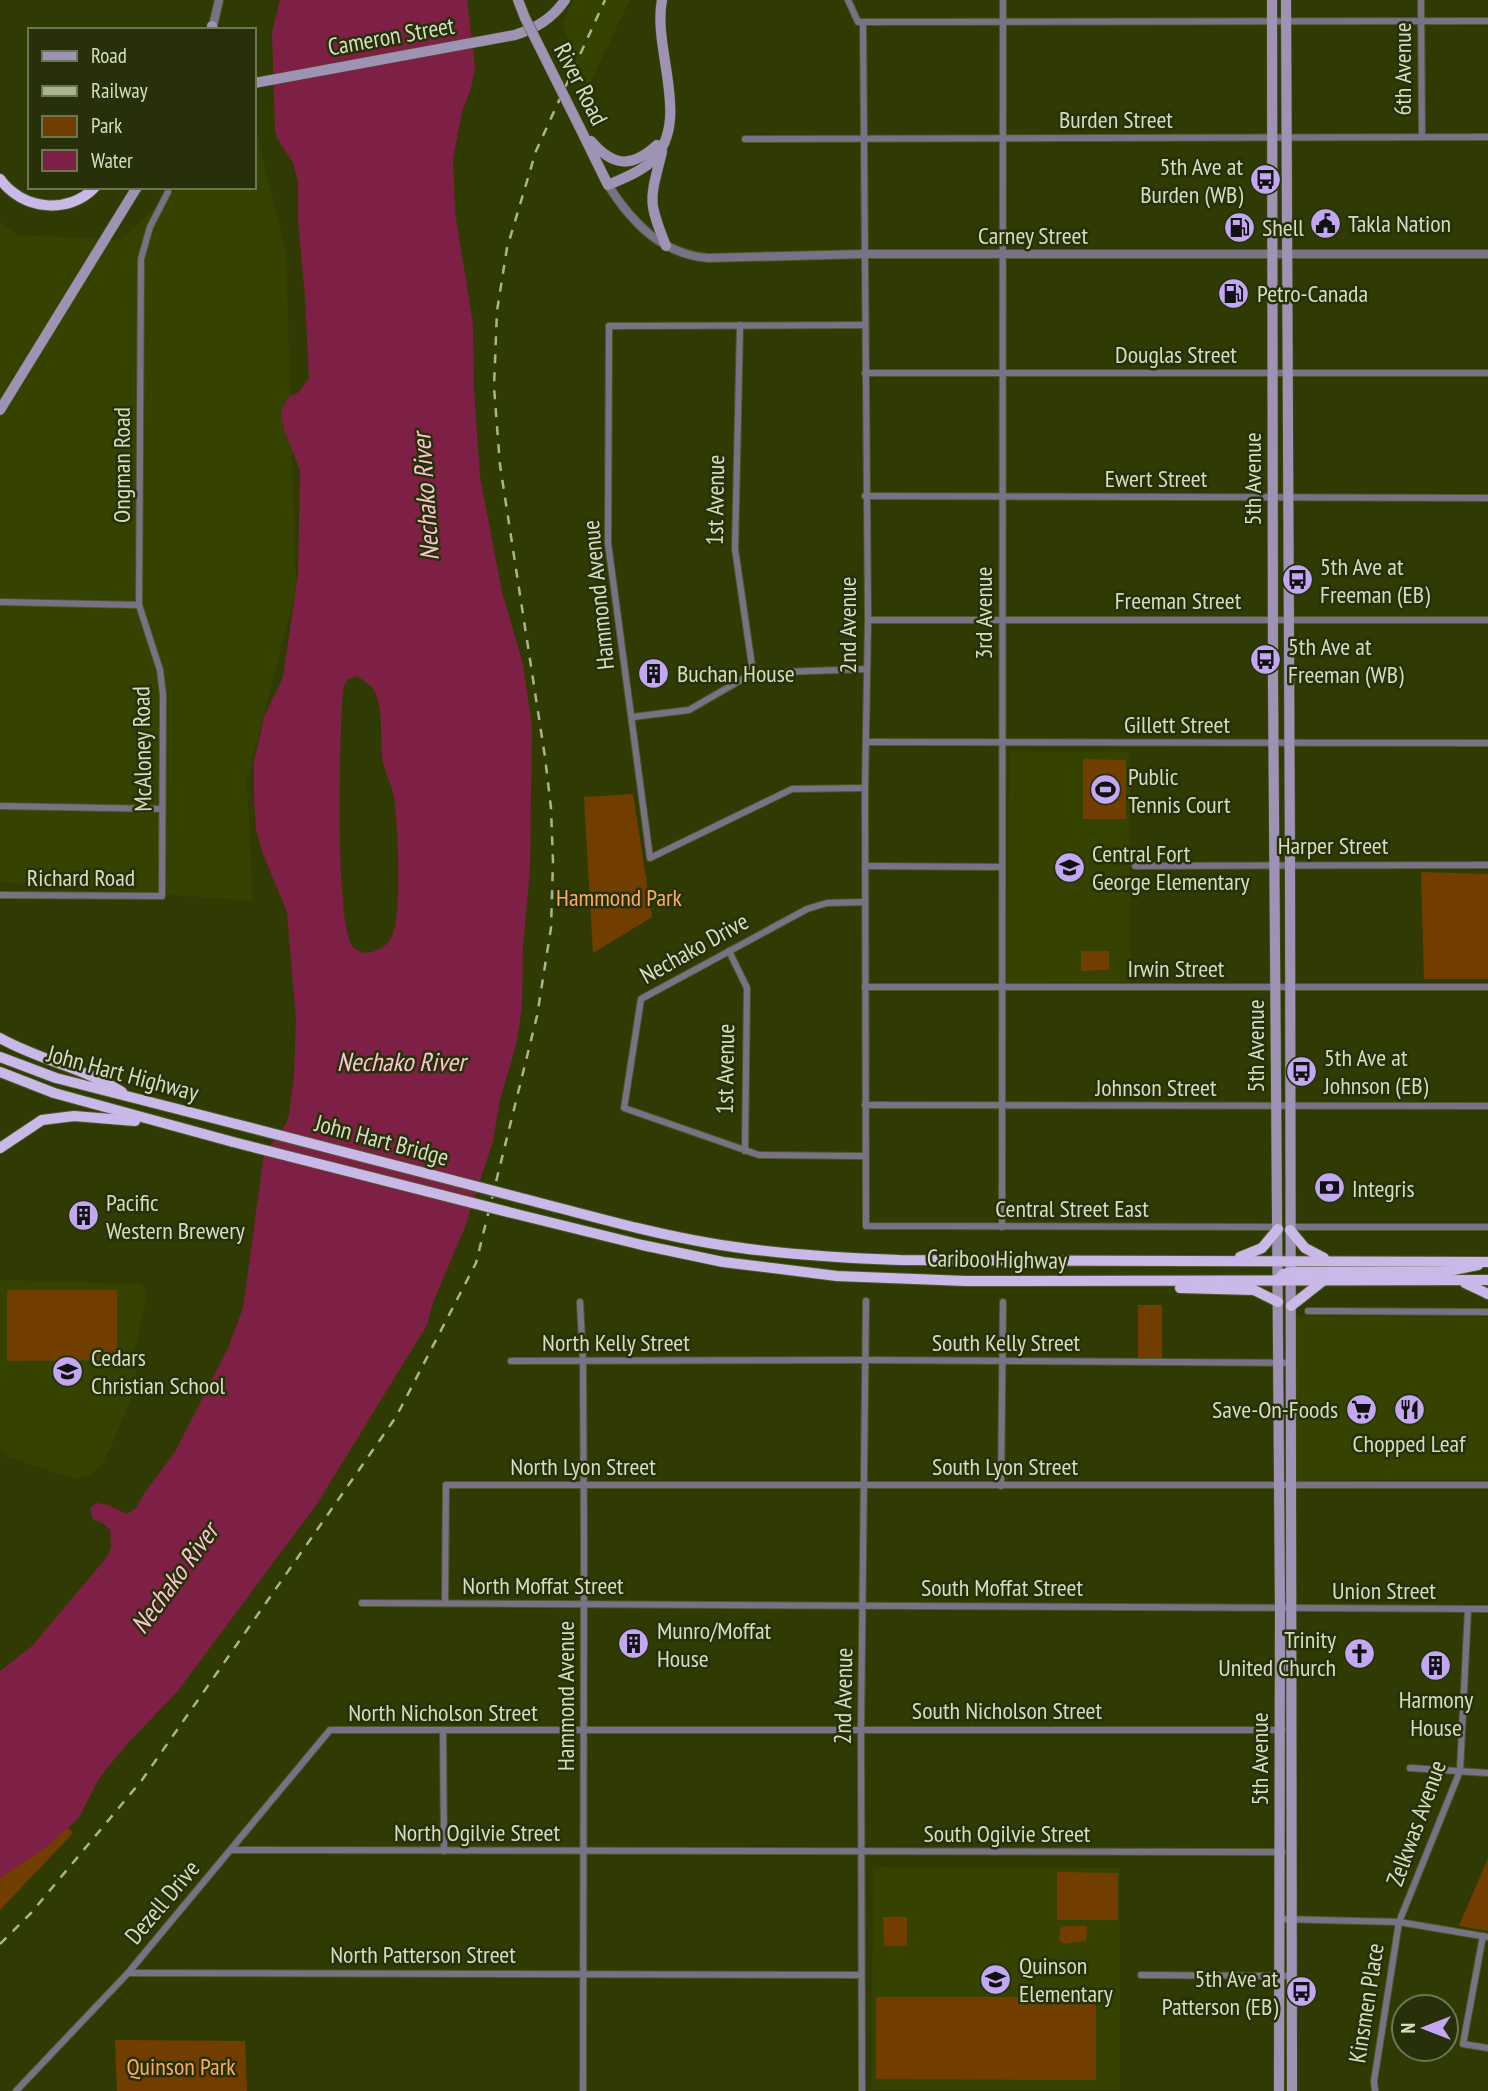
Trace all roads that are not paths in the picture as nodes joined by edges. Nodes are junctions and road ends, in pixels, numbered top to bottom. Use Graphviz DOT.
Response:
graph roads {
  1 [pos="219,0"];
  2 [pos="565,0"];
  3 [pos="662,0"];
  4 [pos="848,0"];
  5 [pos="1003,0"];
  6 [pos="1272,0"];
  7 [pos="1286,0"];
  8 [pos="1421,0"];
  9 [pos="518,1"];
  10 [pos="1272,21"];
  11 [pos="1286,21"];
  12 [pos="1422,21"];
  13 [pos="1488,21"];
  14 [pos="863,22"];
  15 [pos="1003,22"];
  16 [pos="212,28"];
  17 [pos="256,83"];
  18 [pos="580,128"];
  19 [pos="1273,137"];
  20 [pos="1287,137"];
  21 [pos="1422,137"];
  22 [pos="1488,137"];
  23 [pos="666,138"];
  24 [pos="1003,138"];
  25 [pos="745,139"];
  26 [pos="864,139"];
  27 [pos="0,179"];
  28 [pos="608,185"];
  29 [pos="93,189"];
  30 [pos="136,189"];
  31 [pos="168,191"];
  32 [pos="666,246"];
  33 [pos="865,254"];
  34 [pos="1003,254"];
  35 [pos="1273,254"];
  36 [pos="1287,254"];
  37 [pos="1488,254"];
  38 [pos="865,325"];
  39 [pos="740,326"];
  40 [pos="865,373"];
  41 [pos="1003,373"];
  42 [pos="1273,373"];
  43 [pos="1287,373"];
  44 [pos="1488,373"];
  45 [pos="0,410"];
  46 [pos="865,496"];
  47 [pos="1002,497"];
  48 [pos="1273,498"];
  49 [pos="1287,498"];
  50 [pos="1488,498"];
  51 [pos="0,602"];
  52 [pos="139,605"];
  53 [pos="1003,619"];
  54 [pos="867,620"];
  55 [pos="1273,620"];
  56 [pos="1289,620"];
  57 [pos="1488,620"];
  58 [pos="867,669"];
  59 [pos="752,673"];
  60 [pos="632,717"];
  61 [pos="866,742"];
  62 [pos="1002,743"];
  63 [pos="1289,743"];
  64 [pos="1488,743"];
  65 [pos="1275,744"];
  66 [pos="865,788"];
  67 [pos="0,806"];
  68 [pos="162,809"];
  69 [pos="1275,864"];
  70 [pos="1290,864"];
  71 [pos="1488,865"];
  72 [pos="865,866"];
  73 [pos="1135,866"];
  74 [pos="1002,867"];
  75 [pos="0,895"];
  76 [pos="162,896"];
  77 [pos="865,902"];
  78 [pos="729,951"];
  79 [pos="1276,987"];
  80 [pos="1290,987"];
  81 [pos="1488,987"];
  82 [pos="865,988"];
  83 [pos="1002,988"];
  84 [pos="0,1038"];
  85 [pos="0,1057"];
  86 [pos="0,1072"];
  87 [pos="130,1098"];
  88 [pos="865,1105"];
  89 [pos="1002,1107"];
  90 [pos="1277,1107"];
  91 [pos="1290,1107"];
  92 [pos="1488,1107"];
  93 [pos="236,1124"];
  94 [pos="173,1126"];
  95 [pos="233,1142"];
  96 [pos="0,1149"];
  97 [pos="745,1151"];
  98 [pos="864,1156"];
  99 [pos="517,1197"];
  100 [pos="512,1213"];
  101 [pos="866,1226"];
  102 [pos="1002,1227"];
  103 [pos="1488,1227"];
  104 [pos="1278,1228"];
  105 [pos="1291,1229"];
  106 [pos="1227,1260"];
  107 [pos="1278,1261"];
  108 [pos="1330,1261"];
  109 [pos="1488,1262"];
  110 [pos="1291,1271"];
  111 [pos="1278,1280"];
  112 [pos="1324,1280"];
  113 [pos="1452,1280"];
  114 [pos="1488,1280"];
  115 [pos="1100,1281"];
  116 [pos="1488,1294"];
  117 [pos="866,1301"];
  118 [pos="580,1302"];
  119 [pos="1003,1302"];
  120 [pos="1278,1302"];
  121 [pos="1291,1306"];
  122 [pos="1308,1311"];
  123 [pos="1488,1312"];
  124 [pos="865,1360"];
  125 [pos="511,1361"];
  126 [pos="583,1361"];
  127 [pos="720,1361"];
  128 [pos="1003,1361"];
  129 [pos="1278,1363"];
  130 [pos="1291,1363"];
  131 [pos="584,1485"];
  132 [pos="1291,1485"];
  133 [pos="1488,1485"];
  134 [pos="720,1486"];
  135 [pos="864,1486"];
  136 [pos="1001,1486"];
  137 [pos="1279,1486"];
  138 [pos="362,1603"];
  139 [pos="445,1604"];
  140 [pos="584,1604"];
  141 [pos="723,1605"];
  142 [pos="863,1606"];
  143 [pos="1285,1609"];
  144 [pos="1468,1609"];
  145 [pos="1488,1609"];
  146 [pos="861,1729"];
  147 [pos="443,1730"];
  148 [pos="723,1730"];
  149 [pos="1285,1730"];
  150 [pos="330,1731"];
  151 [pos="584,1731"];
  152 [pos="1410,1768"];
  153 [pos="1460,1771"];
  154 [pos="1488,1773"];
  155 [pos="231,1850"];
  156 [pos="444,1851"];
  157 [pos="584,1852"];
  158 [pos="722,1852"];
  159 [pos="862,1852"];
  160 [pos="1285,1852"];
  161 [pos="1280,1919"];
  162 [pos="1291,1919"];
  163 [pos="1399,1922"];
  164 [pos="1485,1936"];
  165 [pos="128,1973"];
  166 [pos="583,1974"];
  167 [pos="861,1975"];
  168 [pos="1141,1975"];
  169 [pos="1285,1975"];
  170 [pos="1488,2048"];
  171 [pos="16,2091"];
  172 [pos="583,2091"];
  173 [pos="862,2091"];
  174 [pos="1279,2091"];
  175 [pos="1292,2091"];
  176 [pos="1375,2091"];
  1 -- 16 [label="street"];
  2 -- 17 [label="main road, Cameron Street"];
  3 -- 23 [label="main road"];
  4 -- 14 [label="street"];
  5 -- 15 [label="street, 3rd Avenue"];
  6 -- 10 [label="main road, 5th Avenue"];
  7 -- 11 [label="main road, 5th Avenue"];
  8 -- 12 [label="street, 6th Avenue"];
  9 -- 18 [label="main road, River Road, bridge"];
  10 -- 11 [label="street"];
  10 -- 15 [label="street"];
  10 -- 19 [label="main road, 5th Avenue"];
  11 -- 12 [label="street"];
  11 -- 20 [label="main road, 5th Avenue"];
  12 -- 13 [label="street"];
  12 -- 21 [label="street, 6th Avenue"];
  14 -- 15 [label="street"];
  14 -- 26 [label="street, 2nd Avenue"];
  15 -- 24 [label="street, 3rd Avenue"];
  18 -- 23 [label="main road"];
  18 -- 28 [label="main road, River Road"];
  19 -- 20 [label="street, Burden Street"];
  19 -- 24 [label="street, Burden Street"];
  19 -- 35 [label="main road, 5th Avenue"];
  20 -- 21 [label="street, Burden Street"];
  20 -- 36 [label="main road, 5th Avenue"];
  21 -- 22 [label="street, Burden Street"];
  23 -- 28 [label="main road"];
  23 -- 32 [label="main road"];
  24 -- 26 [label="street, Burden Street"];
  24 -- 34 [label="street, 3rd Avenue"];
  25 -- 26 [label="street, Burden Street"];
  26 -- 33 [label="street, 2nd Avenue"];
  27 -- 29 [label="highway"];
  28 -- 32 [label="street, Carney Street"];
  30 -- 45 [label="main road"];
  31 -- 52 [label="street, Ongman Road"];
  32 -- 33 [label="street, Carney Street"];
  33 -- 34 [label="street, Carney Street"];
  33 -- 38 [label="street, 2nd Avenue"];
  34 -- 35 [label="street, Carney Street"];
  34 -- 41 [label="street, 3rd Avenue"];
  35 -- 36 [label="street, Carney Street"];
  35 -- 42 [label="main road, 5th Avenue"];
  36 -- 37 [label="street, Carney Street"];
  36 -- 43 [label="main road, 5th Avenue"];
  38 -- 39 [label="street"];
  38 -- 40 [label="street, 2nd Avenue"];
  39 -- 59 [label="street, 1st Avenue"];
  39 -- 60 [label="street, Hammond Avenue"];
  40 -- 41 [label="street, Douglas Street"];
  40 -- 46 [label="street, 2nd Avenue"];
  41 -- 42 [label="street, Douglas Street"];
  41 -- 47 [label="street, 3rd Avenue"];
  42 -- 43 [label="street, Douglas Street"];
  42 -- 48 [label="main road, 5th Avenue"];
  43 -- 44 [label="street, Douglas Street"];
  43 -- 49 [label="main road, 5th Avenue"];
  46 -- 47 [label="street, Ewert Street"];
  46 -- 54 [label="street, 2nd Avenue"];
  47 -- 48 [label="street, Ewert Street"];
  47 -- 53 [label="street, 3rd Avenue"];
  48 -- 49 [label="street, Ewert Street"];
  48 -- 55 [label="main road, 5th Avenue"];
  49 -- 50 [label="street, Ewert Street"];
  49 -- 56 [label="main road, 5th Avenue"];
  51 -- 52 [label="street"];
  52 -- 68 [label="street, McAloney Road"];
  53 -- 54 [label="street, Freeman Street"];
  53 -- 55 [label="street, Freeman Street"];
  53 -- 62 [label="street, 3rd Avenue"];
  54 -- 58 [label="street, 2nd Avenue"];
  55 -- 56 [label="street, Freeman Street"];
  55 -- 65 [label="main road, 5th Avenue"];
  56 -- 57 [label="street, Freeman Street"];
  56 -- 63 [label="main road, 5th Avenue"];
  58 -- 59 [label="street"];
  58 -- 61 [label="street, 2nd Avenue"];
  59 -- 60 [label="street"];
  60 -- 66 [label="street, Hammond Avenue"];
  61 -- 62 [label="street, Gillett Street"];
  61 -- 66 [label="street, 2nd Avenue"];
  62 -- 65 [label="street, Gillett Street"];
  62 -- 74 [label="street, 3rd Avenue"];
  63 -- 64 [label="street, Gillett Street"];
  63 -- 65 [label="street, Gillett Street"];
  63 -- 70 [label="main road, 5th Avenue"];
  65 -- 69 [label="main road, 5th Avenue"];
  66 -- 72 [label="street, 2nd Avenue"];
  67 -- 68 [label="street"];
  68 -- 76 [label="street, McAloney Road"];
  69 -- 70 [label="street, Harper Street"];
  69 -- 73 [label="street, Harper Street"];
  69 -- 79 [label="main road, 5th Avenue"];
  70 -- 71 [label="street, Harper Street"];
  70 -- 80 [label="main road, 5th Avenue"];
  72 -- 74 [label="street"];
  72 -- 77 [label="street, 2nd Avenue"];
  74 -- 83 [label="street, 3rd Avenue"];
  75 -- 76 [label="street, Richard Road"];
  77 -- 78 [label="street, Nechako Drive"];
  77 -- 82 [label="street, 2nd Avenue"];
  78 -- 97 [label="street, 1st Avenue"];
  78 -- 97 [label="street, Nechako Drive"];
  79 -- 80 [label="street, Irwin Street"];
  79 -- 83 [label="street, Irwin Street"];
  79 -- 90 [label="main road, 5th Avenue"];
  80 -- 81 [label="street, Irwin Street"];
  80 -- 91 [label="main road, 5th Avenue"];
  82 -- 83 [label="street, Irwin Street"];
  82 -- 88 [label="street, 2nd Avenue"];
  83 -- 89 [label="street, 3rd Avenue"];
  84 -- 87 [label="highway"];
  85 -- 87 [label="highway, John Hart Highway"];
  86 -- 94 [label="highway, John Hart Highway"];
  87 -- 93 [label="highway, John Hart Highway"];
  88 -- 89 [label="street, Johnson Street"];
  88 -- 98 [label="street, 2nd Avenue"];
  89 -- 90 [label="street, Johnson Street"];
  89 -- 102 [label="street, 3rd Avenue"];
  90 -- 91 [label="street, Johnson Street"];
  90 -- 104 [label="main road, 5th Avenue"];
  91 -- 92 [label="street, Johnson Street"];
  91 -- 105 [label="main road, 5th Avenue"];
  93 -- 99 [label="highway, John Hart Bridge, bridge"];
  94 -- 95 [label="highway, John Hart Highway"];
  94 -- 96 [label="highway"];
  95 -- 100 [label="highway, John Hart Bridge, bridge"];
  97 -- 98 [label="street, Nechako Drive"];
  98 -- 101 [label="street, 2nd Avenue"];
  99 -- 106 [label="highway, Cariboo Highway"];
  100 -- 115 [label="highway, Cariboo Highway"];
  101 -- 102 [label="street, Central Street East"];
  102 -- 104 [label="street, Central Street East"];
  103 -- 105 [label="street"];
  104 -- 106 [label="highway"];
  104 -- 107 [label="main road, 5th Avenue"];
  105 -- 108 [label="highway"];
  105 -- 110 [label="main road, 5th Avenue"];
  106 -- 107 [label="highway, Cariboo Highway"];
  107 -- 110 [label="highway, Cariboo Highway"];
  107 -- 111 [label="main road, 5th Avenue"];
  108 -- 109 [label="highway, Cariboo Highway"];
  108 -- 110 [label="highway, Cariboo Highway"];
  109 -- 110 [label="highway"];
  110 -- 111 [label="highway, Cariboo Highway"];
  110 -- 112 [label="highway, Cariboo Highway"];
  110 -- 121 [label="main road, 5th Avenue"];
  111 -- 115 [label="highway, Cariboo Highway"];
  111 -- 120 [label="main road, 5th Avenue"];
  112 -- 113 [label="highway, Cariboo Highway"];
  112 -- 121 [label="highway"];
  113 -- 114 [label="highway, Cariboo Highway"];
  113 -- 116 [label="highway"];
  115 -- 120 [label="highway"];
  117 -- 124 [label="street, 2nd Avenue"];
  118 -- 126 [label="street, Hammond Avenue"];
  119 -- 128 [label="street"];
  120 -- 129 [label="main road, 5th Avenue"];
  121 -- 130 [label="main road, 5th Avenue"];
  122 -- 123 [label="street"];
  124 -- 127 [label="street, South Kelly Street"];
  124 -- 128 [label="street, South Kelly Street"];
  124 -- 135 [label="street, 2nd Avenue"];
  125 -- 126 [label="street, North Kelly Street"];
  126 -- 127 [label="street, North Kelly Street"];
  126 -- 131 [label="street, Hammond Avenue"];
  128 -- 129 [label="street, South Kelly Street"];
  128 -- 136 [label="street"];
  129 -- 130 [label="street, South Kelly Street"];
  129 -- 137 [label="main road, 5th Avenue"];
  130 -- 132 [label="main road, 5th Avenue"];
  131 -- 134 [label="street, North Lyon Street"];
  131 -- 139 [label="street, North Lyon Street"];
  131 -- 140 [label="street, Hammond Avenue"];
  132 -- 133 [label="street, South Lyon Street"];
  132 -- 137 [label="street, South Lyon Street"];
  132 -- 143 [label="main road, 5th Avenue"];
  134 -- 135 [label="street, South Lyon Street"];
  135 -- 136 [label="street, South Lyon Street"];
  135 -- 142 [label="street, 2nd Avenue"];
  136 -- 137 [label="street, South Lyon Street"];
  137 -- 143 [label="main road, 5th Avenue"];
  138 -- 139 [label="street, North Moffat Street"];
  139 -- 140 [label="street, North Moffat Street"];
  140 -- 141 [label="street, North Moffat Street"];
  140 -- 151 [label="street, Hammond Avenue"];
  141 -- 142 [label="street, South Moffat Street"];
  142 -- 143 [label="street, South Moffat Street"];
  142 -- 146 [label="street, 2nd Avenue"];
  143 -- 144 [label="street, Union Street"];
  143 -- 149 [label="main road, 5th Avenue"];
  144 -- 145 [label="street, Union Street"];
  144 -- 153 [label="street, Zelkwas Avenue"];
  146 -- 148 [label="street, South Nicholson Street"];
  146 -- 149 [label="street, South Nicholson Street"];
  146 -- 159 [label="street, 2nd Avenue"];
  147 -- 150 [label="street, North Nicholson Street"];
  147 -- 151 [label="street, North Nicholson Street"];
  147 -- 156 [label="street"];
  148 -- 151 [label="street, North Nicholson Street"];
  149 -- 160 [label="main road, 5th Avenue"];
  150 -- 155 [label="street, Dezell Drive"];
  151 -- 157 [label="street, Hammond Avenue"];
  152 -- 153 [label="street"];
  153 -- 154 [label="street"];
  153 -- 163 [label="street, Zelkwas Avenue"];
  155 -- 156 [label="street, North Ogilvie Street"];
  155 -- 165 [label="street, Dezell Drive"];
  156 -- 157 [label="street, North Ogilvie Street"];
  157 -- 158 [label="street, North Ogilvie Street"];
  157 -- 166 [label="street, Hammond Avenue"];
  158 -- 159 [label="street, South Ogilvie Street"];
  159 -- 160 [label="street, South Ogilvie Street"];
  159 -- 167 [label="street, 2nd Avenue"];
  160 -- 161 [label="main road, 5th Avenue"];
  160 -- 162 [label="main road, 5th Avenue"];
  161 -- 162 [label="street"];
  161 -- 169 [label="main road, 5th Avenue"];
  162 -- 163 [label="street"];
  162 -- 169 [label="main road, 5th Avenue"];
  163 -- 164 [label="street"];
  163 -- 176 [label="street, Kinsmen Place"];
  164 -- 170 [label="street"];
  165 -- 166 [label="street, North Patterson Street"];
  165 -- 171 [label="street, Dezell Drive"];
  166 -- 167 [label="street, North Patterson Street"];
  166 -- 172 [label="street, Hammond Avenue"];
  167 -- 173 [label="street, 2nd Avenue"];
  168 -- 169 [label="street"];
  169 -- 174 [label="main road, 5th Avenue"];
  169 -- 175 [label="main road, 5th Avenue"];
}
